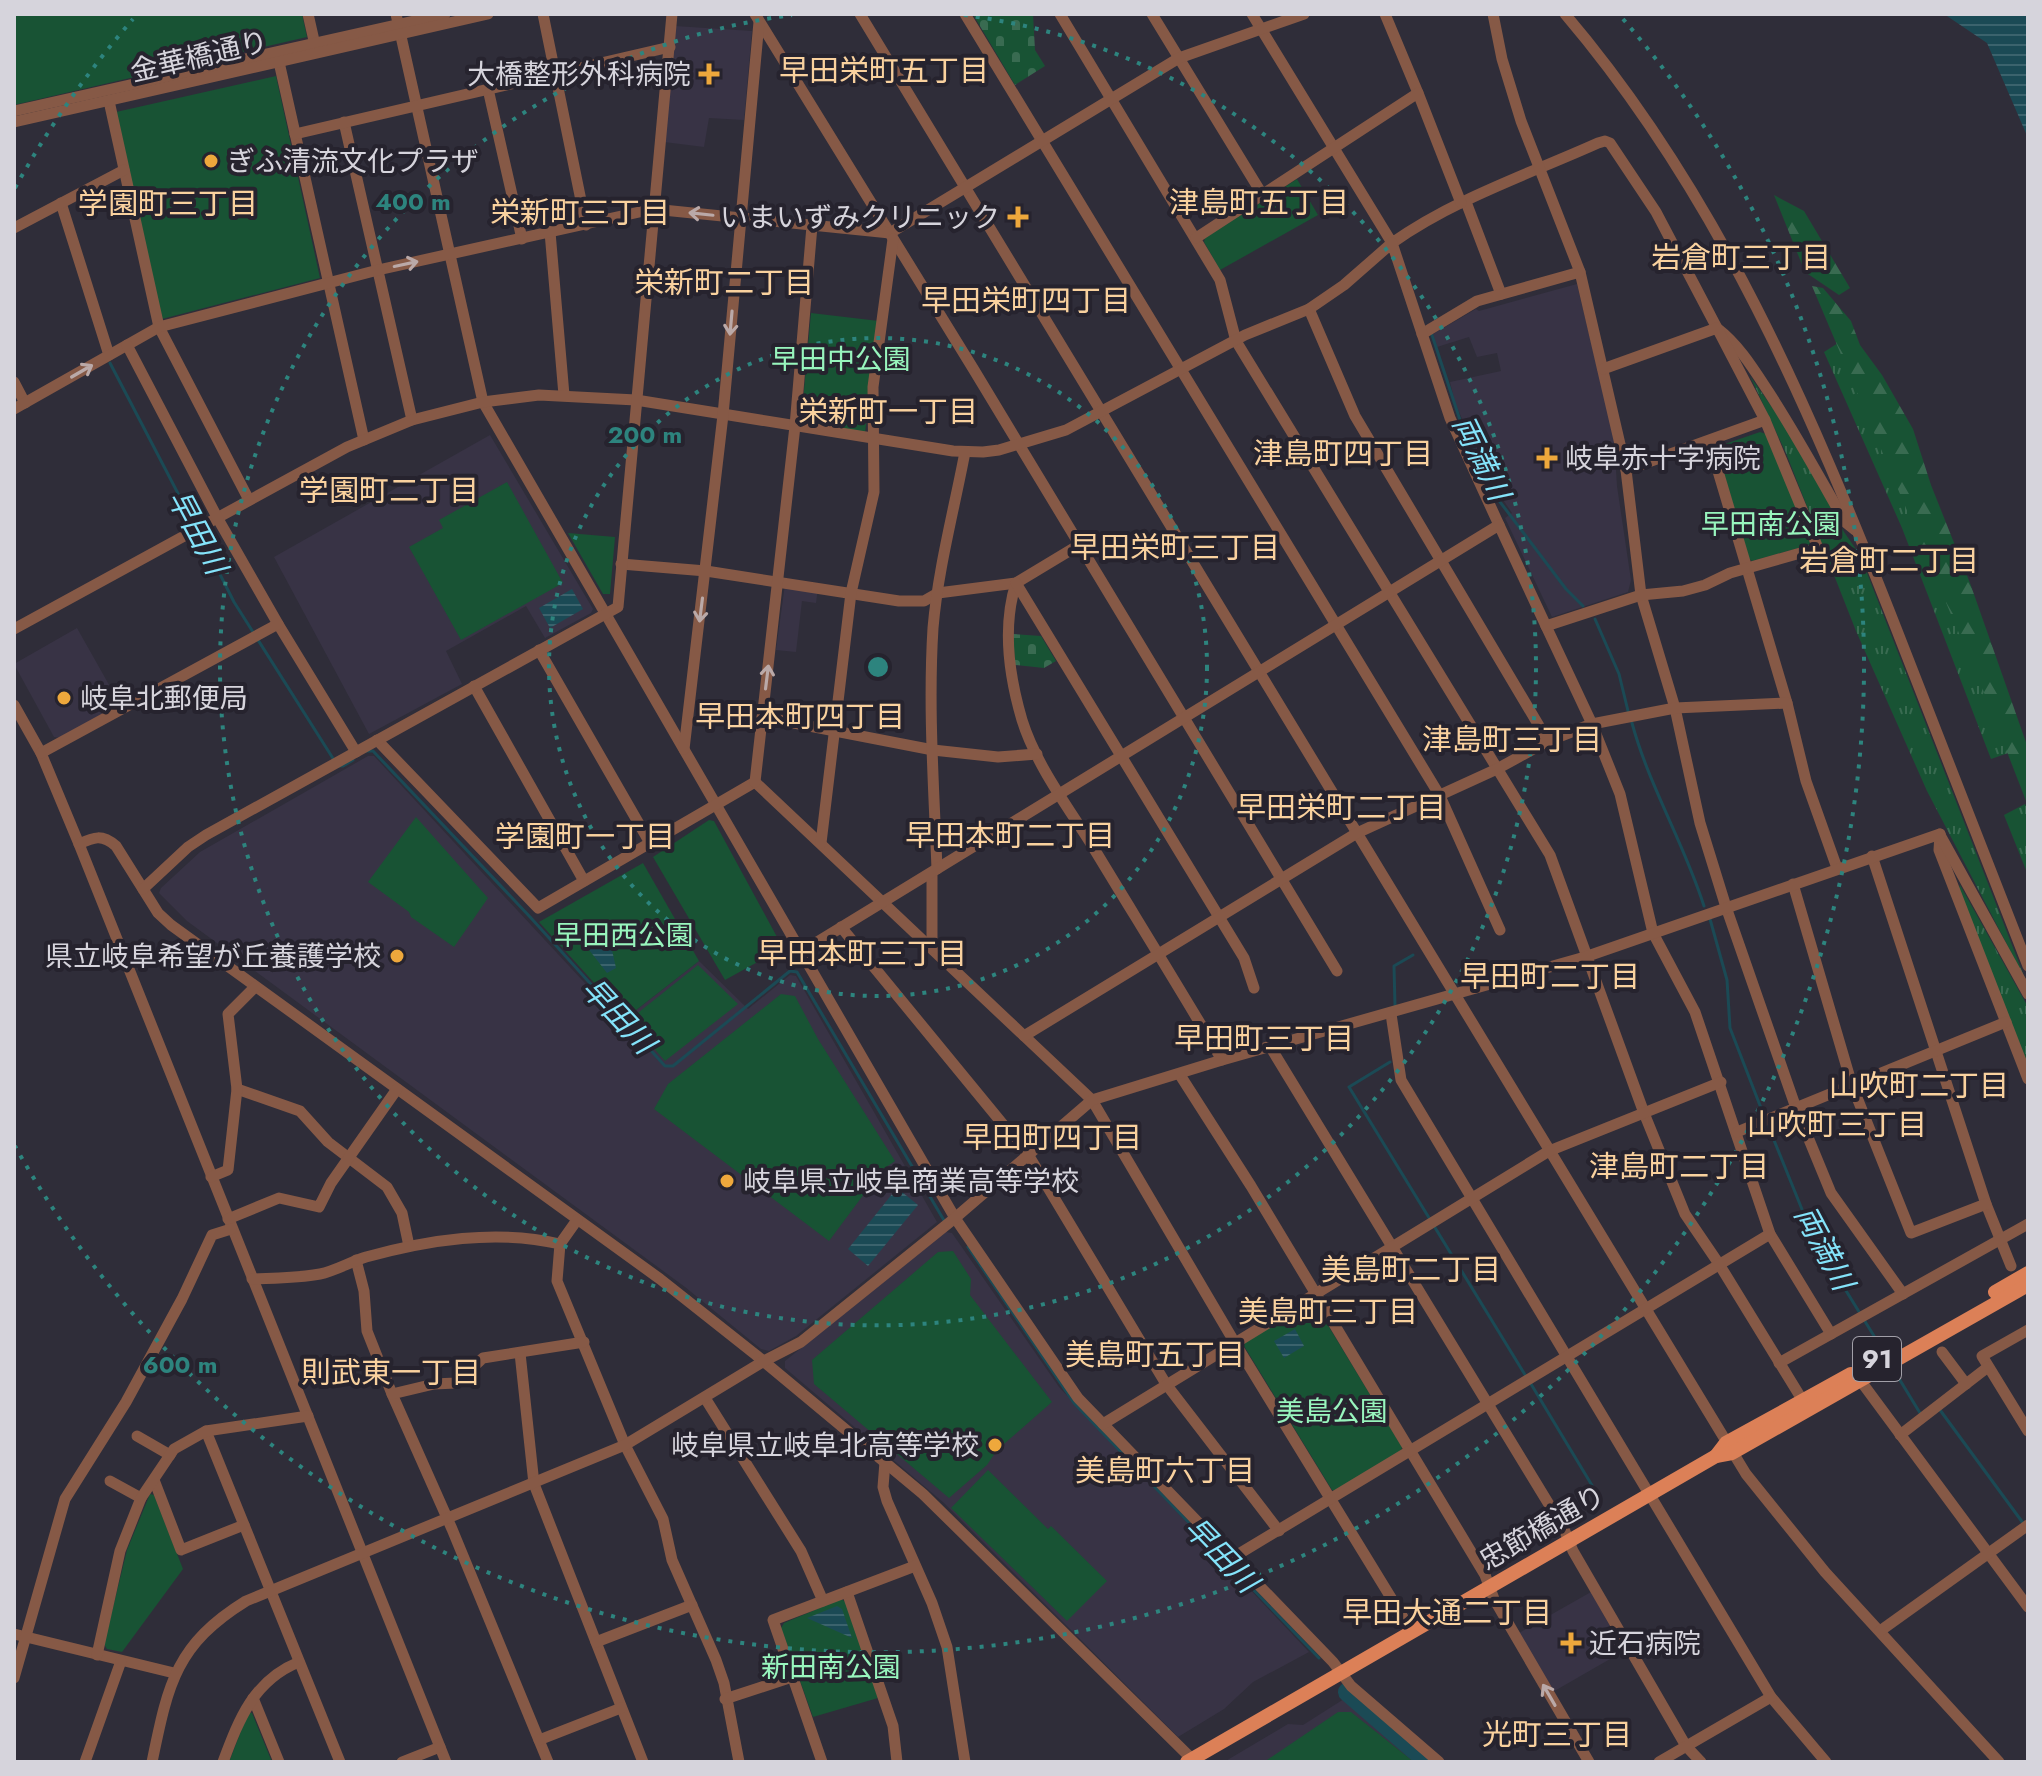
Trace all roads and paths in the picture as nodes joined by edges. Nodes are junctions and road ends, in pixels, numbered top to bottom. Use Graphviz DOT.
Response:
graph roads {
  1 [pos="308,14"];
  2 [pos="445,14"];
  3 [pos="488,14"];
  4 [pos="543,14"];
  5 [pos="672,14"];
  6 [pos="860,14"];
  7 [pos="965,14"];
  8 [pos="1060,14"];
  9 [pos="1152,14"];
  10 [pos="1252,14"];
  11 [pos="1304,14"];
  12 [pos="1385,14"];
  13 [pos="1493,14"];
  14 [pos="1565,14"];
  15 [pos="757,18"];
  16 [pos="398,24"];
  17 [pos="1260,29"];
  18 [pos="315,45"];
  19 [pos="670,47"];
  20 [pos="1179,58"];
  21 [pos="279,62"];
  22 [pos="556,74"];
  23 [pos="488,89"];
  24 [pos="1418,93"];
  25 [pos="1111,99"];
  26 [pos="109,101"];
  27 [pos="417,106"];
  28 [pos="14,111"];
  29 [pos="14,122"];
  30 [pos="344,122"];
  31 [pos="295,134"];
  32 [pos="1042,142"];
  33 [pos="1333,147"];
  34 [pos="1540,169"];
  35 [pos="124,170"];
  36 [pos="965,189"];
  37 [pos="1262,194"];
  38 [pos="1464,202"];
  39 [pos="61,203"];
  40 [pos="653,209"];
  41 [pos="740,218"];
  42 [pos="586,225"];
  43 [pos="812,226"];
  44 [pos="14,228"];
  45 [pos="550,232"];
  46 [pos="892,236"];
  47 [pos="1196,238"];
  48 [pos="522,239"];
  49 [pos="1392,243"];
  50 [pos="451,255"];
  51 [pos="378,270"];
  52 [pos="1580,272"];
  53 [pos="328,282"];
  54 [pos="1501,294"];
  55 [pos="1309,309"];
  56 [pos="159,327"];
  57 [pos="1717,328"];
  58 [pos="1422,334"];
  59 [pos="1236,341"];
  60 [pos="127,345"];
  61 [pos="109,355"];
  62 [pos="1603,369"];
  63 [pos="1179,370"];
  64 [pos="14,382"];
  65 [pos="564,395"];
  66 [pos="636,400"];
  67 [pos="483,402"];
  68 [pos="20,406"];
  69 [pos="1101,413"];
  70 [pos="723,415"];
  71 [pos="412,420"];
  72 [pos="1765,420"];
  73 [pos="795,426"];
  74 [pos="364,440"];
  75 [pos="873,440"];
  76 [pos="1709,441"];
  77 [pos="1019,445"];
  78 [pos="965,452"];
  79 [pos="1626,470"];
  80 [pos="249,500"];
  81 [pos="218,519"];
  82 [pos="1499,525"];
  83 [pos="1859,533"];
  84 [pos="1079,545"];
  85 [pos="1441,561"];
  86 [pos="621,564"];
  87 [pos="1748,568"];
  88 [pos="706,571"];
  89 [pos="778,581"];
  90 [pos="1016,583"];
  91 [pos="1390,592"];
  92 [pos="851,593"];
  93 [pos="938,593"];
  94 [pos="1641,595"];
  95 [pos="606,613"];
  96 [pos="278,624"];
  97 [pos="1337,626"];
  98 [pos="1546,626"];
  99 [pos="14,629"];
  100 [pos="539,650"];
  101 [pos="1260,673"];
  102 [pos="474,686"];
  103 [pos="1787,703"];
  104 [pos="14,705"];
  105 [pos="1675,708"];
  106 [pos="762,717"];
  107 [pos="1185,718"];
  108 [pos="1592,724"];
  109 [pos="835,731"];
  110 [pos="377,740"];
  111 [pos="1548,741"];
  112 [pos="684,750"];
  113 [pos="933,750"];
  114 [pos="356,752"];
  115 [pos="41,753"];
  116 [pos="1037,754"];
  117 [pos="1122,756"];
  118 [pos="1497,769"];
  119 [pos="755,782"];
  120 [pos="1060,793"];
  121 [pos="1440,796"];
  122 [pos="715,804"];
  123 [pos="1357,833"];
  124 [pos="1940,834"];
  125 [pos="650,843"];
  126 [pos="821,843"];
  127 [pos="79,844"];
  128 [pos="1872,856"];
  129 [pos="1837,868"];
  130 [pos="935,871"];
  131 [pos="1283,878"];
  132 [pos="584,881"];
  133 [pos="1793,884"];
  134 [pos="143,889"];
  135 [pos="883,902"];
  136 [pos="1726,907"];
  137 [pos="1220,918"];
  138 [pos="841,927"];
  139 [pos="1500,930"];
  140 [pos="1653,933"];
  141 [pos="932,948"];
  142 [pos="801,952"];
  143 [pos="1159,954"];
  144 [pos="1585,957"];
  145 [pos="2028,966"];
  146 [pos="1337,971"];
  147 [pos="255,987"];
  148 [pos="1254,988"];
  149 [pos="1455,994"];
  150 [pos="2028,994"];
  151 [pos="1391,1014"];
  152 [pos="2006,1022"];
  153 [pos="1024,1036"];
  154 [pos="1271,1048"];
  155 [pos="1936,1051"];
  156 [pos="1222,1060"];
  157 [pos="1180,1075"];
  158 [pos="2028,1079"];
  159 [pos="1721,1082"];
  160 [pos="1852,1085"];
  161 [pos="237,1089"];
  162 [pos="397,1089"];
  163 [pos="1092,1100"];
  164 [pos="1796,1108"];
  165 [pos="1644,1113"];
  166 [pos="1737,1132"];
  167 [pos="1549,1151"];
  168 [pos="1029,1156"];
  169 [pos="350,1159"];
  170 [pos="211,1177"];
  171 [pos="1471,1198"];
  172 [pos="1986,1204"];
  173 [pos="577,1220"];
  174 [pos="951,1222"];
  175 [pos="230,1224"];
  176 [pos="2028,1224"];
  177 [pos="1770,1234"];
  178 [pos="2000,1240"];
  179 [pos="560,1244"];
  180 [pos="409,1246"];
  181 [pos="1394,1246"];
  182 [pos="356,1260"];
  183 [pos="1719,1264"];
  184 [pos="2011,1266"];
  185 [pos="2028,1273"];
  186 [pos="252,1279"];
  187 [pos="2028,1285"];
  188 [pos="1314,1292"];
  189 [pos="1903,1294"];
  190 [pos="1645,1307"];
  191 [pos="2028,1330"];
  192 [pos="1831,1334"];
  193 [pos="584,1342"];
  194 [pos="1235,1343"];
  195 [pos="1942,1352"];
  196 [pos="520,1353"];
  197 [pos="1567,1355"];
  198 [pos="764,1361"];
  199 [pos="1779,1363"];
  200 [pos="1988,1367"];
  201 [pos="1860,1380"];
  202 [pos="1166,1384"];
  203 [pos="1966,1384"];
  204 [pos="392,1394"];
  205 [pos="705,1398"];
  206 [pos="1803,1401"];
  207 [pos="1489,1404"];
  208 [pos="308,1416"];
  209 [pos="1103,1424"];
  210 [pos="206,1431"];
  211 [pos="2028,1431"];
  212 [pos="1900,1435"];
  213 [pos="137,1436"];
  214 [pos="625,1445"];
  215 [pos="1729,1448"];
  216 [pos="1411,1451"];
  217 [pos="170,1455"];
  218 [pos="885,1462"];
  219 [pos="154,1480"];
  220 [pos="110,1481"];
  221 [pos="534,1484"];
  222 [pos="1651,1493"];
  223 [pos="141,1498"];
  224 [pos="1331,1499"];
  225 [pos="448,1519"];
  226 [pos="244,1525"];
  227 [pos="2026,1527"];
  228 [pos="1279,1531"];
  229 [pos="1569,1541"];
  230 [pos="362,1554"];
  231 [pos="1989,1554"];
  232 [pos="1232,1558"];
  233 [pos="915,1566"];
  234 [pos="1490,1587"];
  235 [pos="270,1590"];
  236 [pos="847,1592"];
  237 [pos="823,1601"];
  238 [pos="692,1605"];
  239 [pos="2028,1607"];
  240 [pos="1880,1631"];
  241 [pos="1412,1632"];
  242 [pos="19,1636"];
  243 [pos="596,1642"];
  244 [pos="97,1655"];
  245 [pos="121,1661"];
  246 [pos="299,1662"];
  247 [pos="174,1673"];
  248 [pos="1340,1674"];
  249 [pos="792,1677"];
  250 [pos="14,1678"];
  251 [pos="1771,1697"];
  252 [pos="253,1698"];
  253 [pos="725,1699"];
  254 [pos="621,1708"];
  255 [pos="539,1740"];
  256 [pos="1686,1746"];
  257 [pos="440,1747"];
  258 [pos="1191,1761"];
  259 [pos="85,1762"];
  260 [pos="152,1762"];
  261 [pos="223,1762"];
  262 [pos="279,1762"];
  263 [pos="340,1762"];
  264 [pos="402,1762"];
  265 [pos="446,1762"];
  266 [pos="548,1762"];
  267 [pos="643,1762"];
  268 [pos="739,1762"];
  269 [pos="822,1762"];
  270 [pos="897,1762"];
  271 [pos="965,1762"];
  272 [pos="1439,1762"];
  273 [pos="1589,1762"];
  274 [pos="1659,1762"];
  275 [pos="1701,1762"];
  276 [pos="1826,1762"];
  277 [pos="1999,1762"];
  1 -- 18 [label="street"];
  2 -- 16 [label="street, 金華橋通り"];
  3 -- 16 [label="street, 金華橋通り"];
  4 -- 22 [label="street"];
  5 -- 19 [label="street"];
  6 -- 36 [label="street"];
  7 -- 32 [label="street"];
  8 -- 25 [label="street"];
  9 -- 20 [label="street"];
  10 -- 17 [label="street"];
  11 -- 17 [label="street"];
  12 -- 24 [label="street"];
  13 -- 34 [label="street"];
  14 -- 83 [label="street"];
  15 -- 41 [label="street"];
  15 -- 46 [label="street"];
  16 -- 18 [label="street, 金華橋通り"];
  16 -- 21 [label="street, 金華橋通り"];
  16 -- 27 [label="street"];
  17 -- 20 [label="street"];
  17 -- 33 [label="street"];
  18 -- 28 [label="street, 金華橋通り"];
  19 -- 22 [label="street"];
  19 -- 40 [label="street"];
  20 -- 25 [label="street"];
  20 -- 37 [label="street"];
  21 -- 26 [label="street, 金華橋通り"];
  21 -- 31 [label="street"];
  22 -- 23 [label="street"];
  22 -- 42 [label="street"];
  23 -- 27 [label="street"];
  23 -- 48 [label="street"];
  24 -- 33 [label="street"];
  24 -- 38 [label="street"];
  25 -- 32 [label="street"];
  25 -- 47 [label="street"];
  26 -- 29 [label="street, 金華橋通り"];
  26 -- 35 [label="street"];
  27 -- 30 [label="street"];
  27 -- 50 [label="street"];
  30 -- 31 [label="street"];
  30 -- 51 [label="street"];
  31 -- 53 [label="street"];
  32 -- 36 [label="street"];
  32 -- 63 [label="street"];
  33 -- 37 [label="street"];
  33 -- 49 [label="street"];
  34 -- 38 [label="street"];
  34 -- 52 [label="street"];
  34 -- 57 [label="street"];
  35 -- 39 [label="street"];
  35 -- 56 [label="street"];
  36 -- 46 [label="street"];
  36 -- 69 [label="street"];
  37 -- 47 [label="street"];
  38 -- 49 [label="street"];
  38 -- 54 [label="street"];
  39 -- 44 [label="street"];
  39 -- 61 [label="street"];
  41 -- 40 [label="street, one-way"];
  40 -- 42 [label="street"];
  40 -- 66 [label="street"];
  41 -- 43 [label="street"];
  41 -- 70 [label="street, one-way"];
  42 -- 45 [label="street"];
  43 -- 46 [label="street"];
  43 -- 73 [label="street"];
  45 -- 48 [label="street"];
  45 -- 65 [label="street"];
  46 -- 75 [label="street"];
  46 -- 77 [label="street"];
  47 -- 59 [label="street"];
  48 -- 50 [label="street"];
  49 -- 55 [label="street"];
  49 -- 58 [label="street"];
  51 -- 50 [label="street, one-way"];
  50 -- 67 [label="street"];
  51 -- 53 [label="street"];
  51 -- 71 [label="street"];
  52 -- 54 [label="street"];
  52 -- 62 [label="street"];
  53 -- 56 [label="street"];
  53 -- 74 [label="street"];
  54 -- 58 [label="street"];
  55 -- 59 [label="street"];
  55 -- 85 [label="street"];
  56 -- 60 [label="street"];
  56 -- 80 [label="street"];
  57 -- 62 [label="street"];
  57 -- 72 [label="street"];
  57 -- 83 [label="street"];
  58 -- 82 [label="street"];
  59 -- 63 [label="street"];
  59 -- 91 [label="street"];
  60 -- 61 [label="street"];
  60 -- 81 [label="street"];
  68 -- 61 [label="street, one-way"];
  62 -- 79 [label="street"];
  63 -- 69 [label="street"];
  63 -- 97 [label="street"];
  64 -- 68 [label="street"];
  65 -- 66 [label="street"];
  65 -- 67 [label="street"];
  66 -- 70 [label="street"];
  66 -- 86 [label="street"];
  67 -- 71 [label="street"];
  67 -- 95 [label="street"];
  69 -- 77 [label="street"];
  69 -- 101 [label="street"];
  70 -- 73 [label="street"];
  70 -- 88 [label="street"];
  71 -- 74 [label="street"];
  72 -- 76 [label="street"];
  72 -- 87 [label="street"];
  73 -- 75 [label="street"];
  73 -- 89 [label="street"];
  74 -- 80 [label="street"];
  75 -- 78 [label="street"];
  75 -- 92 [label="street"];
  76 -- 79 [label="street"];
  76 -- 87 [label="street"];
  77 -- 78 [label="street"];
  77 -- 84 [label="street"];
  78 -- 93 [label="street"];
  79 -- 94 [label="street"];
  80 -- 81 [label="street"];
  81 -- 96 [label="street"];
  81 -- 99 [label="street"];
  82 -- 85 [label="street"];
  82 -- 98 [label="street"];
  83 -- 145 [label="street"];
  84 -- 90 [label="street"];
  84 -- 107 [label="street"];
  85 -- 91 [label="street"];
  85 -- 111 [label="street"];
  86 -- 88 [label="street"];
  86 -- 95 [label="street"];
  87 -- 94 [label="street"];
  87 -- 103 [label="street"];
  88 -- 89 [label="street"];
  88 -- 112 [label="street, one-way"];
  89 -- 92 [label="street"];
  106 -- 89 [label="street, one-way"];
  90 -- 93 [label="street"];
  90 -- 116 [label="street"];
  90 -- 117 [label="street"];
  91 -- 97 [label="street"];
  91 -- 118 [label="street"];
  92 -- 93 [label="street"];
  92 -- 109 [label="street"];
  93 -- 113 [label="street"];
  94 -- 98 [label="street"];
  94 -- 105 [label="street"];
  95 -- 100 [label="street"];
  95 -- 112 [label="street"];
  96 -- 114 [label="street"];
  96 -- 115 [label="street"];
  97 -- 101 [label="street"];
  97 -- 121 [label="street"];
  98 -- 108 [label="street"];
  100 -- 102 [label="street"];
  100 -- 125 [label="street"];
  101 -- 107 [label="street"];
  101 -- 123 [label="street"];
  102 -- 110 [label="street"];
  102 -- 132 [label="street"];
  103 -- 105 [label="street"];
  103 -- 129 [label="street"];
  104 -- 115 [label="street"];
  105 -- 108 [label="street"];
  105 -- 136 [label="street"];
  106 -- 109 [label="street"];
  106 -- 119 [label="street"];
  107 -- 117 [label="street"];
  107 -- 131 [label="street"];
  108 -- 111 [label="street"];
  108 -- 140 [label="street"];
  109 -- 113 [label="street"];
  109 -- 126 [label="street"];
  110 -- 114 [label="street"];
  110 -- 132 [label="street"];
  111 -- 118 [label="street"];
  112 -- 122 [label="street"];
  113 -- 116 [label="street"];
  113 -- 130 [label="street"];
  114 -- 134 [label="street"];
  115 -- 127 [label="street"];
  116 -- 120 [label="street"];
  117 -- 120 [label="street"];
  117 -- 137 [label="street"];
  118 -- 121 [label="street"];
  118 -- 144 [label="street"];
  119 -- 122 [label="street"];
  119 -- 126 [label="street"];
  120 -- 130 [label="street"];
  120 -- 143 [label="street"];
  121 -- 123 [label="street"];
  121 -- 139 [label="street"];
  122 -- 125 [label="street"];
  122 -- 142 [label="street"];
  123 -- 131 [label="street"];
  123 -- 149 [label="street"];
  124 -- 128 [label="street"];
  124 -- 150 [label="street"];
  124 -- 152 [label="street"];
  125 -- 132 [label="street"];
  126 -- 135 [label="street"];
  127 -- 134 [label="street"];
  127 -- 170 [label="street"];
  128 -- 129 [label="street"];
  128 -- 155 [label="street"];
  129 -- 133 [label="street"];
  130 -- 135 [label="street"];
  130 -- 141 [label="street"];
  131 -- 137 [label="street"];
  131 -- 146 [label="street"];
  133 -- 136 [label="street"];
  133 -- 160 [label="street"];
  134 -- 147 [label="street"];
  135 -- 138 [label="street"];
  135 -- 141 [label="street"];
  136 -- 140 [label="street"];
  136 -- 164 [label="street"];
  137 -- 143 [label="street"];
  137 -- 148 [label="street"];
  138 -- 142 [label="street"];
  138 -- 168 [label="street"];
  140 -- 144 [label="street"];
  140 -- 159 [label="street"];
  141 -- 153 [label="street"];
  142 -- 174 [label="street"];
  143 -- 153 [label="street"];
  143 -- 156 [label="street"];
  144 -- 149 [label="street"];
  144 -- 165 [label="street"];
  147 -- 161 [label="street"];
  147 -- 162 [label="street"];
  149 -- 151 [label="street"];
  149 -- 167 [label="street"];
  151 -- 154 [label="street"];
  151 -- 171 [label="street"];
  152 -- 155 [label="street"];
  152 -- 158 [label="street"];
  153 -- 163 [label="street"];
  154 -- 156 [label="street"];
  154 -- 181 [label="street"];
  155 -- 160 [label="street"];
  155 -- 172 [label="street"];
  156 -- 157 [label="street"];
  157 -- 163 [label="street"];
  157 -- 188 [label="street"];
  159 -- 165 [label="street"];
  159 -- 166 [label="street"];
  160 -- 164 [label="street"];
  160 -- 172 [label="street"];
  161 -- 169 [label="street"];
  161 -- 170 [label="street"];
  162 -- 169 [label="street"];
  162 -- 173 [label="street"];
  163 -- 168 [label="street"];
  163 -- 194 [label="street"];
  164 -- 166 [label="street"];
  164 -- 189 [label="street"];
  165 -- 167 [label="street"];
  165 -- 183 [label="street"];
  166 -- 177 [label="street"];
  167 -- 171 [label="street"];
  167 -- 190 [label="street"];
  168 -- 174 [label="street"];
  168 -- 202 [label="street"];
  169 -- 175 [label="street"];
  169 -- 180 [label="street"];
  170 -- 175 [label="street"];
  171 -- 181 [label="street"];
  171 -- 197 [label="street"];
  172 -- 178 [label="street"];
  173 -- 179 [label="street"];
  173 -- 198 [label="street"];
  174 -- 198 [label="street"];
  174 -- 209 [label="street"];
  175 -- 186 [label="street"];
  175 -- 242 [label="street"];
  176 -- 178 [label="street"];
  177 -- 183 [label="street"];
  177 -- 192 [label="street"];
  178 -- 184 [label="street"];
  178 -- 189 [label="street"];
  179 -- 180 [label="street"];
  179 -- 193 [label="street"];
  180 -- 182 [label="street"];
  181 -- 188 [label="street"];
  181 -- 207 [label="street"];
  182 -- 186 [label="street"];
  182 -- 204 [label="street"];
  183 -- 190 [label="street"];
  183 -- 199 [label="street"];
  185 -- 206 [label="main road, 忠節橋通り / 91"];
  186 -- 208 [label="street"];
  187 -- 201 [label="main road, 忠節橋通り / 91"];
  188 -- 194 [label="street"];
  188 -- 216 [label="street"];
  189 -- 192 [label="street"];
  190 -- 197 [label="street"];
  190 -- 215 [label="street"];
  191 -- 200 [label="street"];
  192 -- 199 [label="street"];
  193 -- 196 [label="street"];
  193 -- 214 [label="street"];
  194 -- 202 [label="street"];
  194 -- 224 [label="street"];
  195 -- 203 [label="street"];
  196 -- 204 [label="street"];
  196 -- 221 [label="street"];
  197 -- 207 [label="street"];
  197 -- 222 [label="street"];
  198 -- 205 [label="street"];
  198 -- 218 [label="street"];
  199 -- 206 [label="street"];
  200 -- 203 [label="street"];
  200 -- 211 [label="street"];
  201 -- 212 [label="street"];
  201 -- 215 [label="main road, 忠節橋通り / 91"];
  202 -- 209 [label="street"];
  202 -- 228 [label="street"];
  203 -- 212 [label="street"];
  204 -- 225 [label="street"];
  205 -- 214 [label="street"];
  205 -- 237 [label="street"];
  206 -- 215 [label="main road, 忠節橋通り / 91"];
  207 -- 216 [label="street"];
  207 -- 229 [label="street"];
  208 -- 210 [label="street"];
  208 -- 230 [label="street"];
  209 -- 232 [label="street"];
  210 -- 217 [label="street"];
  210 -- 226 [label="street"];
  212 -- 231 [label="street"];
  213 -- 217 [label="street"];
  214 -- 221 [label="street"];
  214 -- 238 [label="street"];
  215 -- 222 [label="main road, 忠節橋通り / 91"];
  215 -- 240 [label="street"];
  216 -- 224 [label="street"];
  216 -- 234 [label="street"];
  217 -- 219 [label="street"];
  218 -- 233 [label="street"];
  218 -- 258 [label="street"];
  219 -- 223 [label="street"];
  219 -- 226 [label="street"];
  220 -- 223 [label="street"];
  221 -- 225 [label="street"];
  221 -- 243 [label="street"];
  222 -- 229 [label="main road, 忠節橋通り / 91"];
  222 -- 251 [label="street"];
  223 -- 244 [label="street"];
  224 -- 228 [label="street"];
  224 -- 241 [label="street"];
  225 -- 230 [label="street"];
  225 -- 255 [label="street"];
  226 -- 235 [label="street"];
  227 -- 231 [label="street"];
  228 -- 232 [label="street"];
  229 -- 234 [label="main road, 忠節橋通り / 91"];
  229 -- 256 [label="street"];
  230 -- 235 [label="street"];
  230 -- 257 [label="street"];
  231 -- 239 [label="street"];
  231 -- 240 [label="street"];
  232 -- 248 [label="street"];
  233 -- 236 [label="street"];
  233 -- 271 [label="street"];
  234 -- 241 [label="main road, 忠節橋通り / 91"];
  273 -- 234 [label="street, one-way"];
  235 -- 246 [label="street"];
  235 -- 247 [label="street"];
  236 -- 237 [label="street"];
  236 -- 270 [label="street"];
  237 -- 249 [label="street"];
  238 -- 243 [label="street"];
  238 -- 253 [label="street"];
  240 -- 277 [label="street"];
  241 -- 248 [label="main road, 忠節橋通り / 91"];
  242 -- 244 [label="street"];
  242 -- 250 [label="street"];
  243 -- 254 [label="street"];
  244 -- 245 [label="street"];
  245 -- 247 [label="street"];
  245 -- 259 [label="street"];
  246 -- 252 [label="street"];
  246 -- 263 [label="street"];
  247 -- 260 [label="street"];
  248 -- 258 [label="main road, 忠節橋通り / 91"];
  248 -- 272 [label="street"];
  249 -- 253 [label="street"];
  249 -- 269 [label="street"];
  251 -- 256 [label="street"];
  251 -- 276 [label="street"];
  252 -- 261 [label="street"];
  252 -- 262 [label="street"];
  253 -- 268 [label="street"];
  254 -- 255 [label="street"];
  254 -- 267 [label="street"];
  255 -- 266 [label="street"];
  256 -- 274 [label="street"];
  256 -- 275 [label="street"];
  257 -- 264 [label="street"];
  257 -- 265 [label="street"];
}
